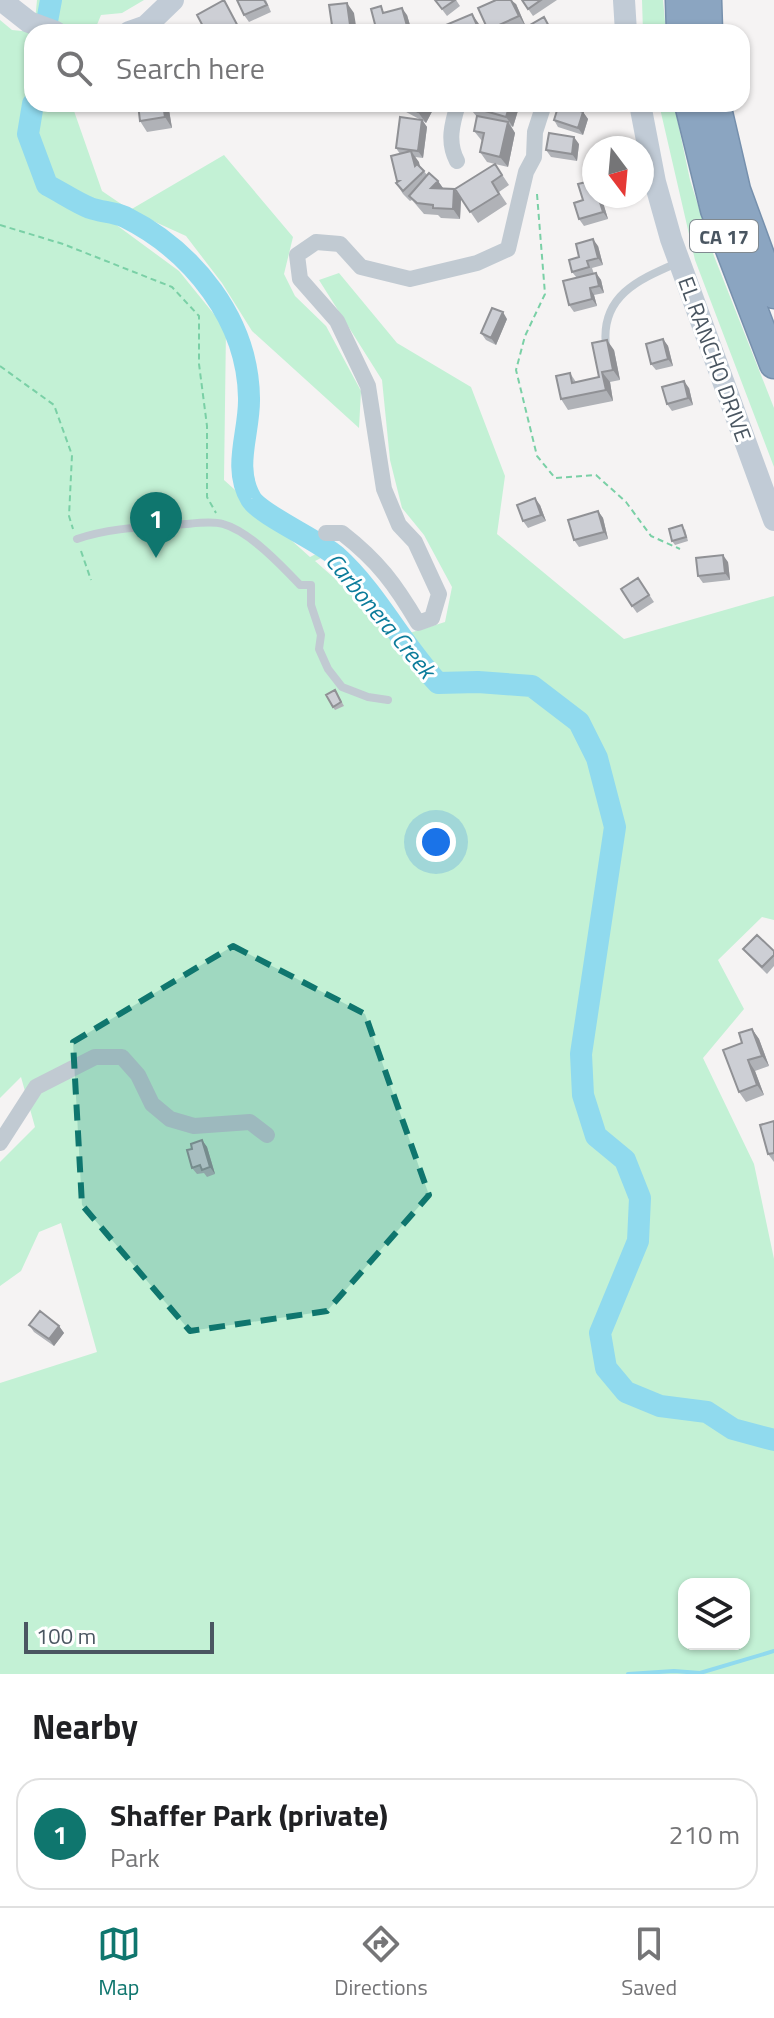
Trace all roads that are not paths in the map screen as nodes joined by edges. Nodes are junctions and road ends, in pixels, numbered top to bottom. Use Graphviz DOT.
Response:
graph roads {
  1 [pos="1,0"];
  2 [pos="173,0"];
  3 [pos="624,0"];
  4 [pos="680,0"];
  5 [pos="704,18"];
  6 [pos="34,24"];
  7 [pos="148,24"];
  8 [pos="626,24"];
  9 [pos="457,112"];
  10 [pos="541,112"];
  11 [pos="642,112"];
  12 [pos="691,112"];
  13 [pos="718,112"];
  14 [pos="457,161"];
  15 [pos="680,262"];
  16 [pos="774,294"];
  17 [pos="606,346"];
  18 [pos="774,364"];
  19 [pos="774,520"];
  20 [pos="326,533"];
  21 [pos="77,539"];
  22 [pos="388,700"];
  23 [pos="267,1135"];
  24 [pos="0,1143"];
  1 -- 6 [label="street"];
  2 -- 7 [label="street"];
  3 -- 8 [label="street"];
  4 -- 5 [label="highway"];
  9 -- 14 [label="street"];
  10 -- 20 [label="street"];
  11 -- 15 [label="street, EL RANCHO DRIVE"];
  12 -- 18 [label="highway, CA 17"];
  13 -- 16 [label="highway, CA 17"];
  15 -- 17 [label="lane"];
  15 -- 19 [label="street, EL RANCHO DRIVE"];
  21 -- 22 [label="lane"];
  23 -- 24 [label="street"];
}
